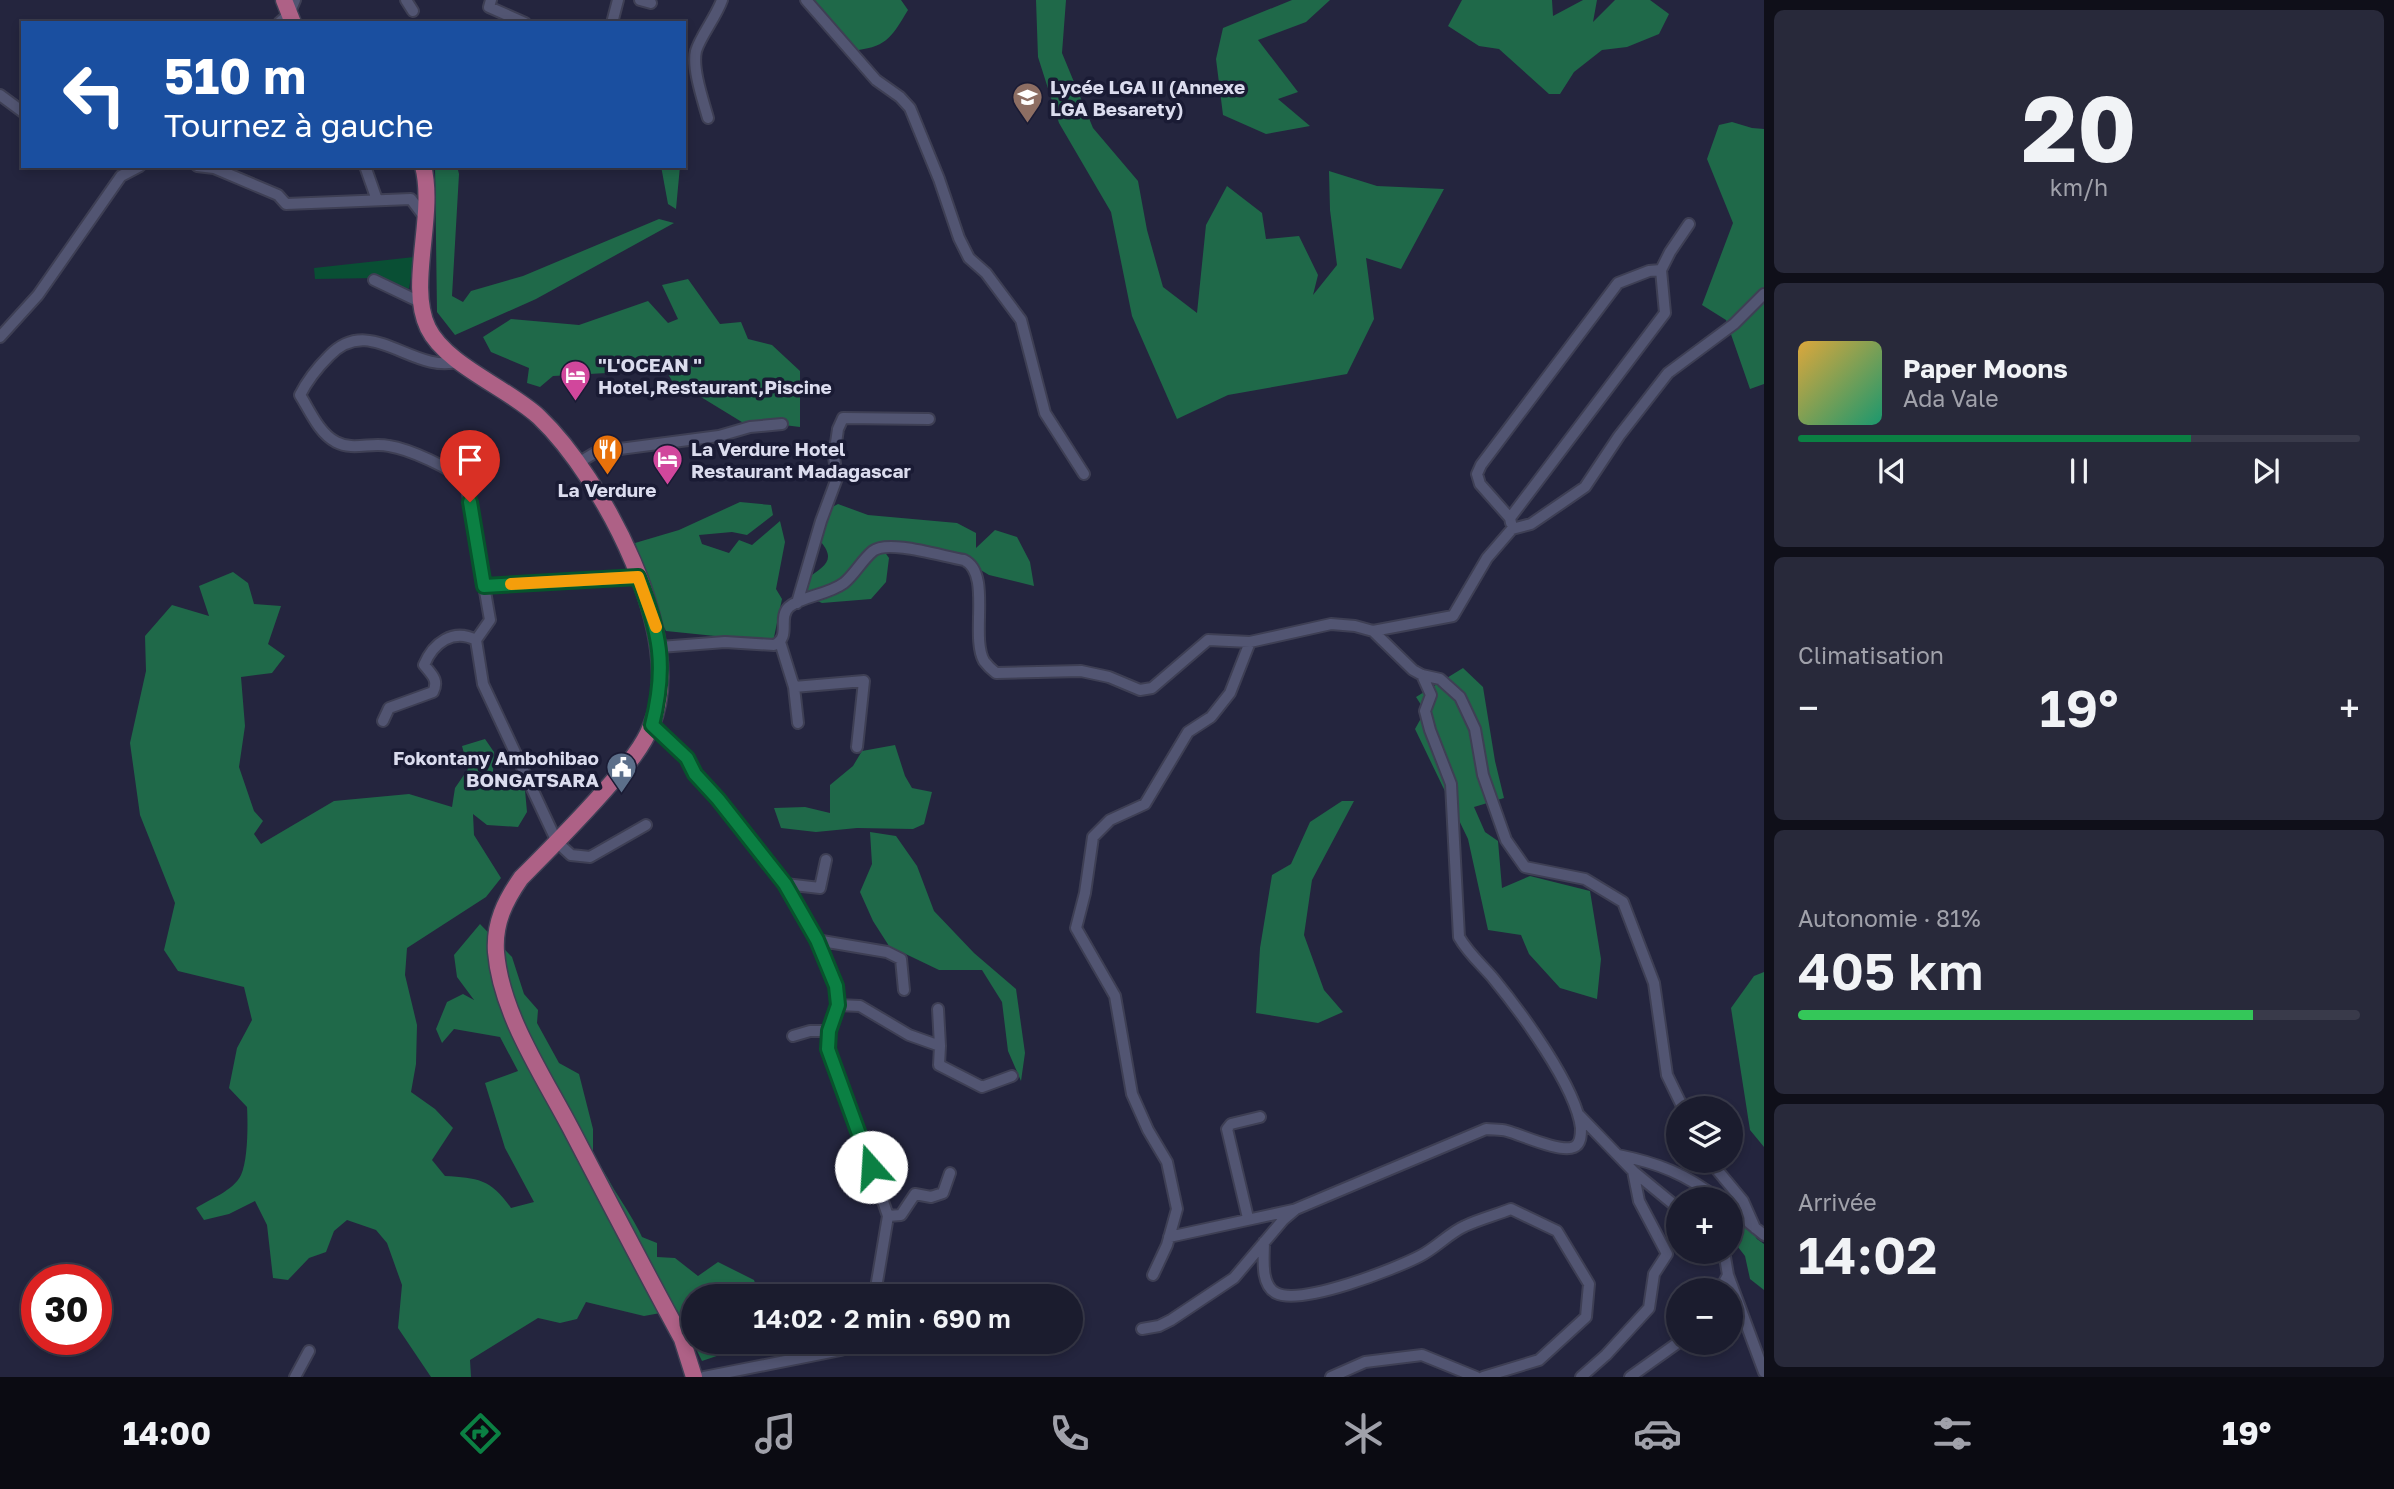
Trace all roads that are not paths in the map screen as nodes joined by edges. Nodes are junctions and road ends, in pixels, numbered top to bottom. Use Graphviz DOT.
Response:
graph roads {
  1 [pos="406,0"];
  2 [pos="491,0"];
  3 [pos="618,0"];
  4 [pos="722,0"];
  5 [pos="806,0"];
  6 [pos="413,11"];
  7 [pos="520,21"];
  8 [pos="613,21"];
  9 [pos="0,95"];
  10 [pos="21,111"];
  11 [pos="708,118"];
  12 [pos="137,168"];
  13 [pos="208,168"];
  14 [pos="366,168"];
  15 [pos="423,168"];
  16 [pos="377,200"];
  17 [pos="426,219"];
  18 [pos="1689,225"];
  19 [pos="1661,270"];
  20 [pos="374,280"];
  21 [pos="1764,294"];
  22 [pos="422,303"];
  23 [pos="0,337"];
  24 [pos="460,362"];
  25 [pos="929,419"];
  26 [pos="782,424"];
  27 [pos="578,463"];
  28 [pos="1084,474"];
  29 [pos="1511,523"];
  30 [pos="638,577"];
  31 [pos="484,586"];
  32 [pos="797,603"];
  33 [pos="1373,631"];
  34 [pos="476,640"];
  35 [pos="780,642"];
  36 [pos="1250,642"];
  37 [pos="660,647"];
  38 [pos="1422,675"];
  39 [pos="794,687"];
  40 [pos="383,721"];
  41 [pos="798,723"];
  42 [pos="652,725"];
  43 [pos="857,747"];
  44 [pos="646,825"];
  45 [pos="557,842"];
  46 [pos="826,860"];
  47 [pos="785,884"];
  48 [pos="817,940"];
  49 [pos="904,990"];
  50 [pos="838,1005"];
  51 [pos="938,1009"];
  52 [pos="829,1031"];
  53 [pos="793,1035"];
  54 [pos="940,1046"];
  55 [pos="1012,1076"];
  56 [pos="1677,1096"];
  57 [pos="1577,1113"];
  58 [pos="1260,1117"];
  59 [pos="1618,1155"];
  60 [pos="1633,1171"];
  61 [pos="1720,1173"];
  62 [pos="950,1174"];
  63 [pos="1703,1187"];
  64 [pos="1666,1198"];
  65 [pos="1296,1209"];
  66 [pos="888,1216"];
  67 [pos="1248,1218"];
  68 [pos="1743,1218"];
  69 [pos="1760,1231"];
  70 [pos="1169,1237"];
  71 [pos="1264,1242"];
  72 [pos="1726,1264"];
  73 [pos="1153,1275"];
  74 [pos="1728,1275"];
  75 [pos="1726,1278"];
  76 [pos="877,1282"];
  77 [pos="1142,1329"];
  78 [pos="309,1351"];
  79 [pos="1666,1351"];
  80 [pos="821,1354"];
  81 [pos="1764,1372"];
  82 [pos="295,1377"];
  83 [pos="694,1377"];
  84 [pos="704,1377"];
  85 [pos="1331,1377"];
  86 [pos="1476,1377"];
  87 [pos="1483,1377"];
  88 [pos="1581,1377"];
  89 [pos="1630,1377"];
  1 -- 6 [label="street"];
  2 -- 7 [label="street"];
  3 -- 8 [label="street"];
  4 -- 11 [label="street"];
  5 -- 28 [label="street"];
  9 -- 10 [label="street"];
  12 -- 23 [label="street"];
  13 -- 16 [label="street"];
  14 -- 16 [label="street"];
  15 -- 17 [label="main road"];
  16 -- 17 [label="street"];
  17 -- 22 [label="main road"];
  18 -- 19 [label="street"];
  19 -- 29 [label="street"];
  19 -- 29 [label="street"];
  20 -- 22 [label="street"];
  21 -- 29 [label="street"];
  22 -- 24 [label="main road"];
  24 -- 27 [label="main road"];
  24 -- 31 [label="street"];
  25 -- 32 [label="street"];
  26 -- 27 [label="street"];
  27 -- 30 [label="main road"];
  29 -- 33 [label="street"];
  30 -- 31 [label="street"];
  30 -- 37 [label="main road"];
  31 -- 34 [label="street"];
  32 -- 35 [label="street"];
  32 -- 36 [label="street"];
  33 -- 36 [label="street"];
  33 -- 38 [label="street"];
  34 -- 40 [label="street"];
  34 -- 45 [label="street"];
  35 -- 37 [label="street"];
  35 -- 39 [label="street"];
  36 -- 70 [label="street"];
  37 -- 42 [label="main road"];
  38 -- 56 [label="street"];
  38 -- 57 [label="street"];
  39 -- 41 [label="street"];
  39 -- 43 [label="street"];
  42 -- 45 [label="main road"];
  42 -- 47 [label="street"];
  44 -- 45 [label="street"];
  45 -- 83 [label="main road"];
  46 -- 47 [label="street"];
  47 -- 48 [label="street"];
  48 -- 49 [label="street"];
  48 -- 50 [label="street"];
  50 -- 52 [label="street"];
  50 -- 54 [label="street"];
  51 -- 54 [label="street"];
  52 -- 53 [label="street"];
  52 -- 66 [label="street"];
  54 -- 55 [label="street"];
  57 -- 59 [label="street"];
  57 -- 65 [label="street"];
  58 -- 67 [label="street"];
  59 -- 60 [label="street"];
  59 -- 63 [label="street"];
  60 -- 64 [label="street"];
  60 -- 88 [label="street"];
  61 -- 69 [label="street"];
  62 -- 66 [label="street"];
  65 -- 67 [label="street"];
  65 -- 71 [label="street"];
  66 -- 76 [label="street"];
  67 -- 70 [label="street"];
  68 -- 69 [label="street"];
  70 -- 73 [label="street"];
  71 -- 77 [label="street"];
  71 -- 87 [label="street"];
  72 -- 74 [label="street"];
  74 -- 75 [label="street"];
  74 -- 81 [label="street"];
  78 -- 82 [label="street"];
  79 -- 89 [label="street"];
  80 -- 84 [label="street"];
  85 -- 86 [label="street"];
}
